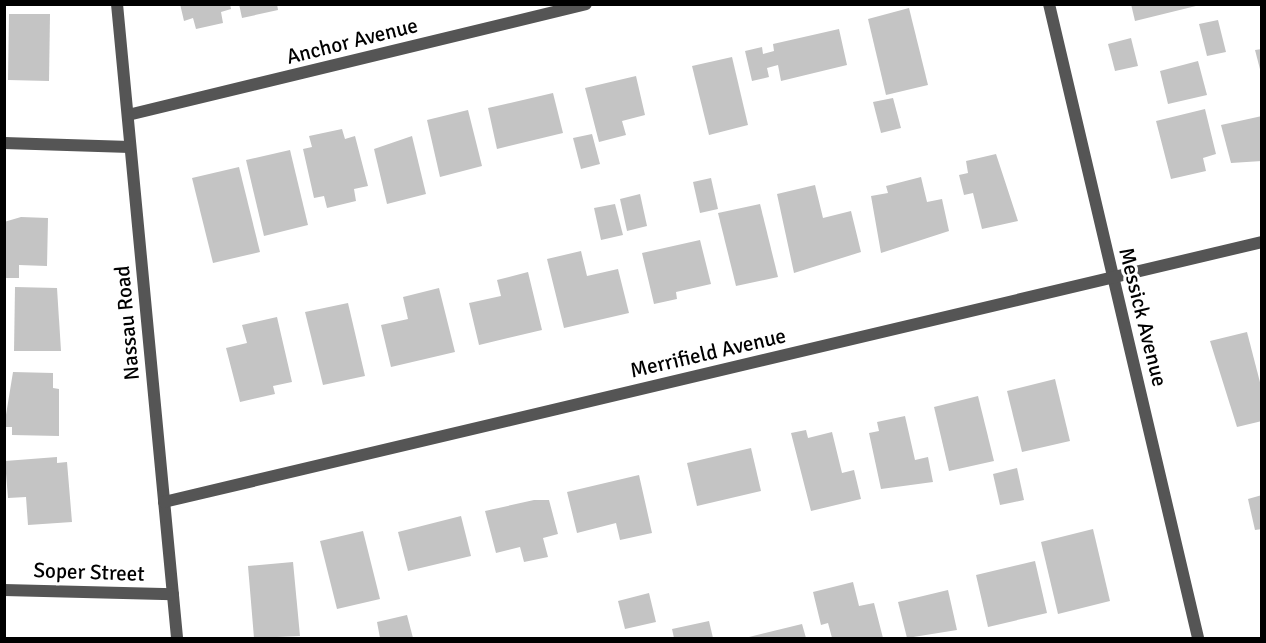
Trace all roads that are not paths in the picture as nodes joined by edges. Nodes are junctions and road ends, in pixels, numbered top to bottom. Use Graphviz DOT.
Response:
graph roads {
  1 [pos="117,4"];
  2 [pos="586,4"];
  3 [pos="1049,4"];
  4 [pos="128,115"];
  5 [pos="4,143"];
  6 [pos="130,147"];
  7 [pos="1262,242"];
  8 [pos="1113,277"];
  9 [pos="164,502"];
  10 [pos="4,590"];
  11 [pos="173,594"];
  12 [pos="177,639"];
  13 [pos="1198,639"];
  1 -- 4 [label="street, Nassau Road"];
  2 -- 4 [label="street, Anchor Avenue"];
  3 -- 8 [label="street, Messick Avenue"];
  4 -- 6 [label="street, Nassau Road"];
  5 -- 6 [label="street"];
  6 -- 9 [label="street, Nassau Road"];
  7 -- 8 [label="street, Merrifield Avenue"];
  8 -- 9 [label="street, Merrifield Avenue"];
  8 -- 13 [label="street, Messick Avenue"];
  9 -- 11 [label="street, Nassau Road"];
  10 -- 11 [label="street, Soper Street"];
  11 -- 12 [label="street, Nassau Road"];
}
